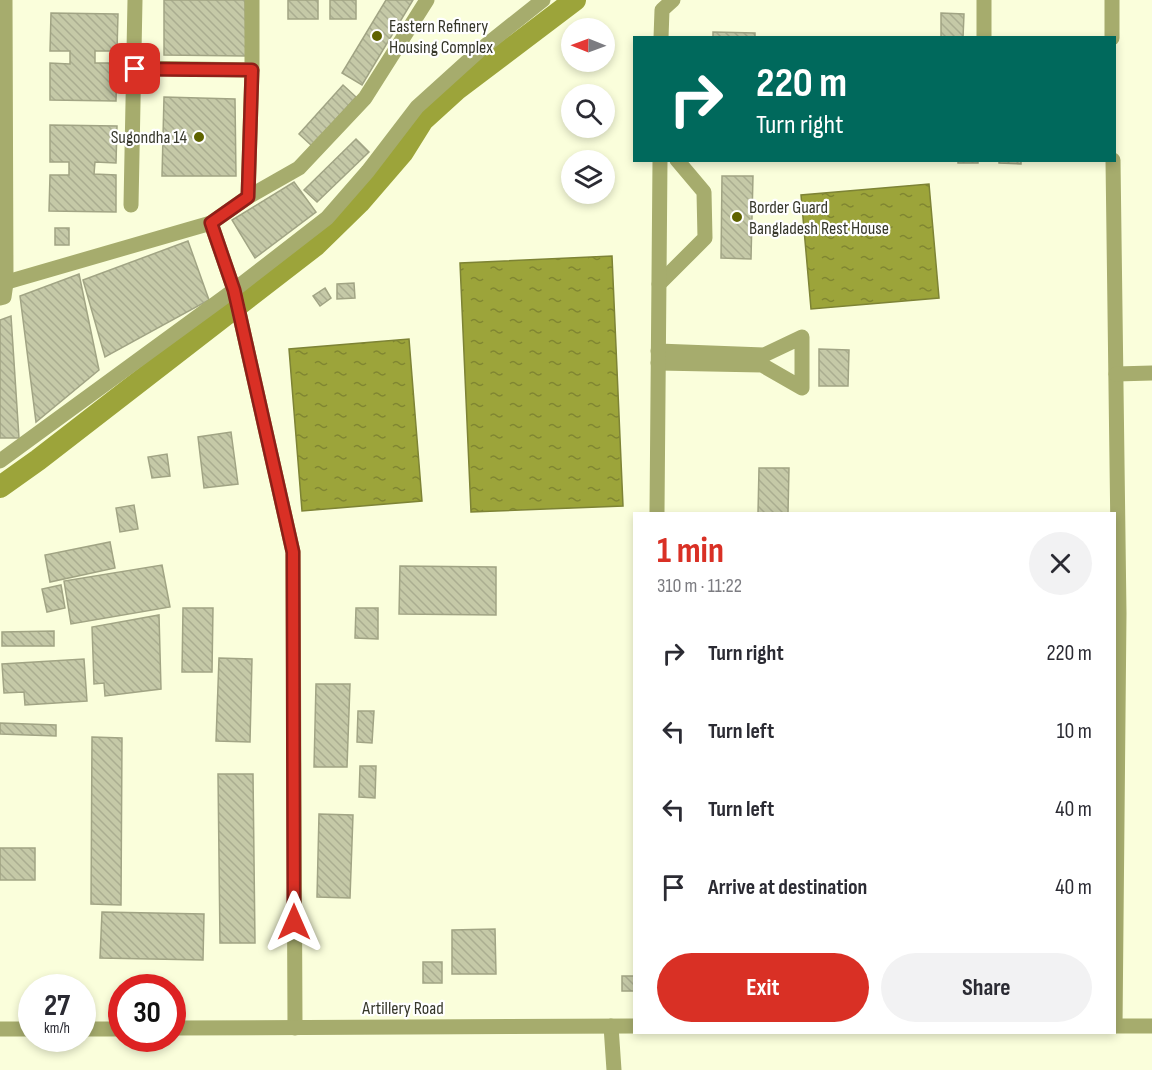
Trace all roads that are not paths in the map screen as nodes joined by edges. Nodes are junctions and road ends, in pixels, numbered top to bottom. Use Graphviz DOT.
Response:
graph roads {
  1 [pos="5,0"];
  2 [pos="135,0"];
  3 [pos="252,0"];
  4 [pos="427,0"];
  5 [pos="543,0"];
  6 [pos="673,0"];
  7 [pos="984,0"];
  8 [pos="1112,0"];
  9 [pos="661,36"];
  10 [pos="984,36"];
  11 [pos="1112,36"];
  12 [pos="135,69"];
  13 [pos="252,70"];
  14 [pos="660,162"];
  15 [pos="679,162"];
  16 [pos="1113,162"];
  17 [pos="248,197"];
  18 [pos="131,205"];
  19 [pos="211,223"];
  20 [pos="3,284"];
  21 [pos="659,284"];
  22 [pos="234,291"];
  23 [pos="0,298"];
  24 [pos="658,357"];
  25 [pos="1152,373"];
  26 [pos="1116,374"];
  27 [pos="0,461"];
  28 [pos="657,512"];
  29 [pos="1116,923"];
  30 [pos="611,1026"];
  31 [pos="633,1026"];
  32 [pos="1116,1026"];
  33 [pos="1152,1026"];
  34 [pos="186,1028"];
  35 [pos="294,1028"];
  36 [pos="0,1029"];
  37 [pos="18,1029"];
  38 [pos="614,1070"];
  1 -- 20 [label="street"];
  2 -- 12 [label="street"];
  3 -- 13 [label="street"];
  4 -- 17 [label="street"];
  5 -- 22 [label="street"];
  6 -- 9 [label="street"];
  7 -- 10 [label="street"];
  8 -- 11 [label="street"];
  12 -- 13 [label="street"];
  12 -- 18 [label="street"];
  13 -- 17 [label="street"];
  14 -- 21 [label="street"];
  15 -- 21 [label="street"];
  16 -- 26 [label="street"];
  17 -- 19 [label="street"];
  19 -- 20 [label="street"];
  19 -- 22 [label="street"];
  20 -- 23 [label="street"];
  21 -- 24 [label="street"];
  22 -- 27 [label="street"];
  22 -- 35 [label="street"];
  24 -- 24 [label="street"];
  24 -- 28 [label="street"];
  25 -- 26 [label="street"];
  26 -- 29 [label="street"];
  30 -- 31 [label="street, Artillery Road"];
  30 -- 35 [label="street, Artillery Road"];
  30 -- 38 [label="street"];
  32 -- 33 [label="street"];
  34 -- 35 [label="street, Artillery Road"];
  36 -- 37 [label="street"];
}
